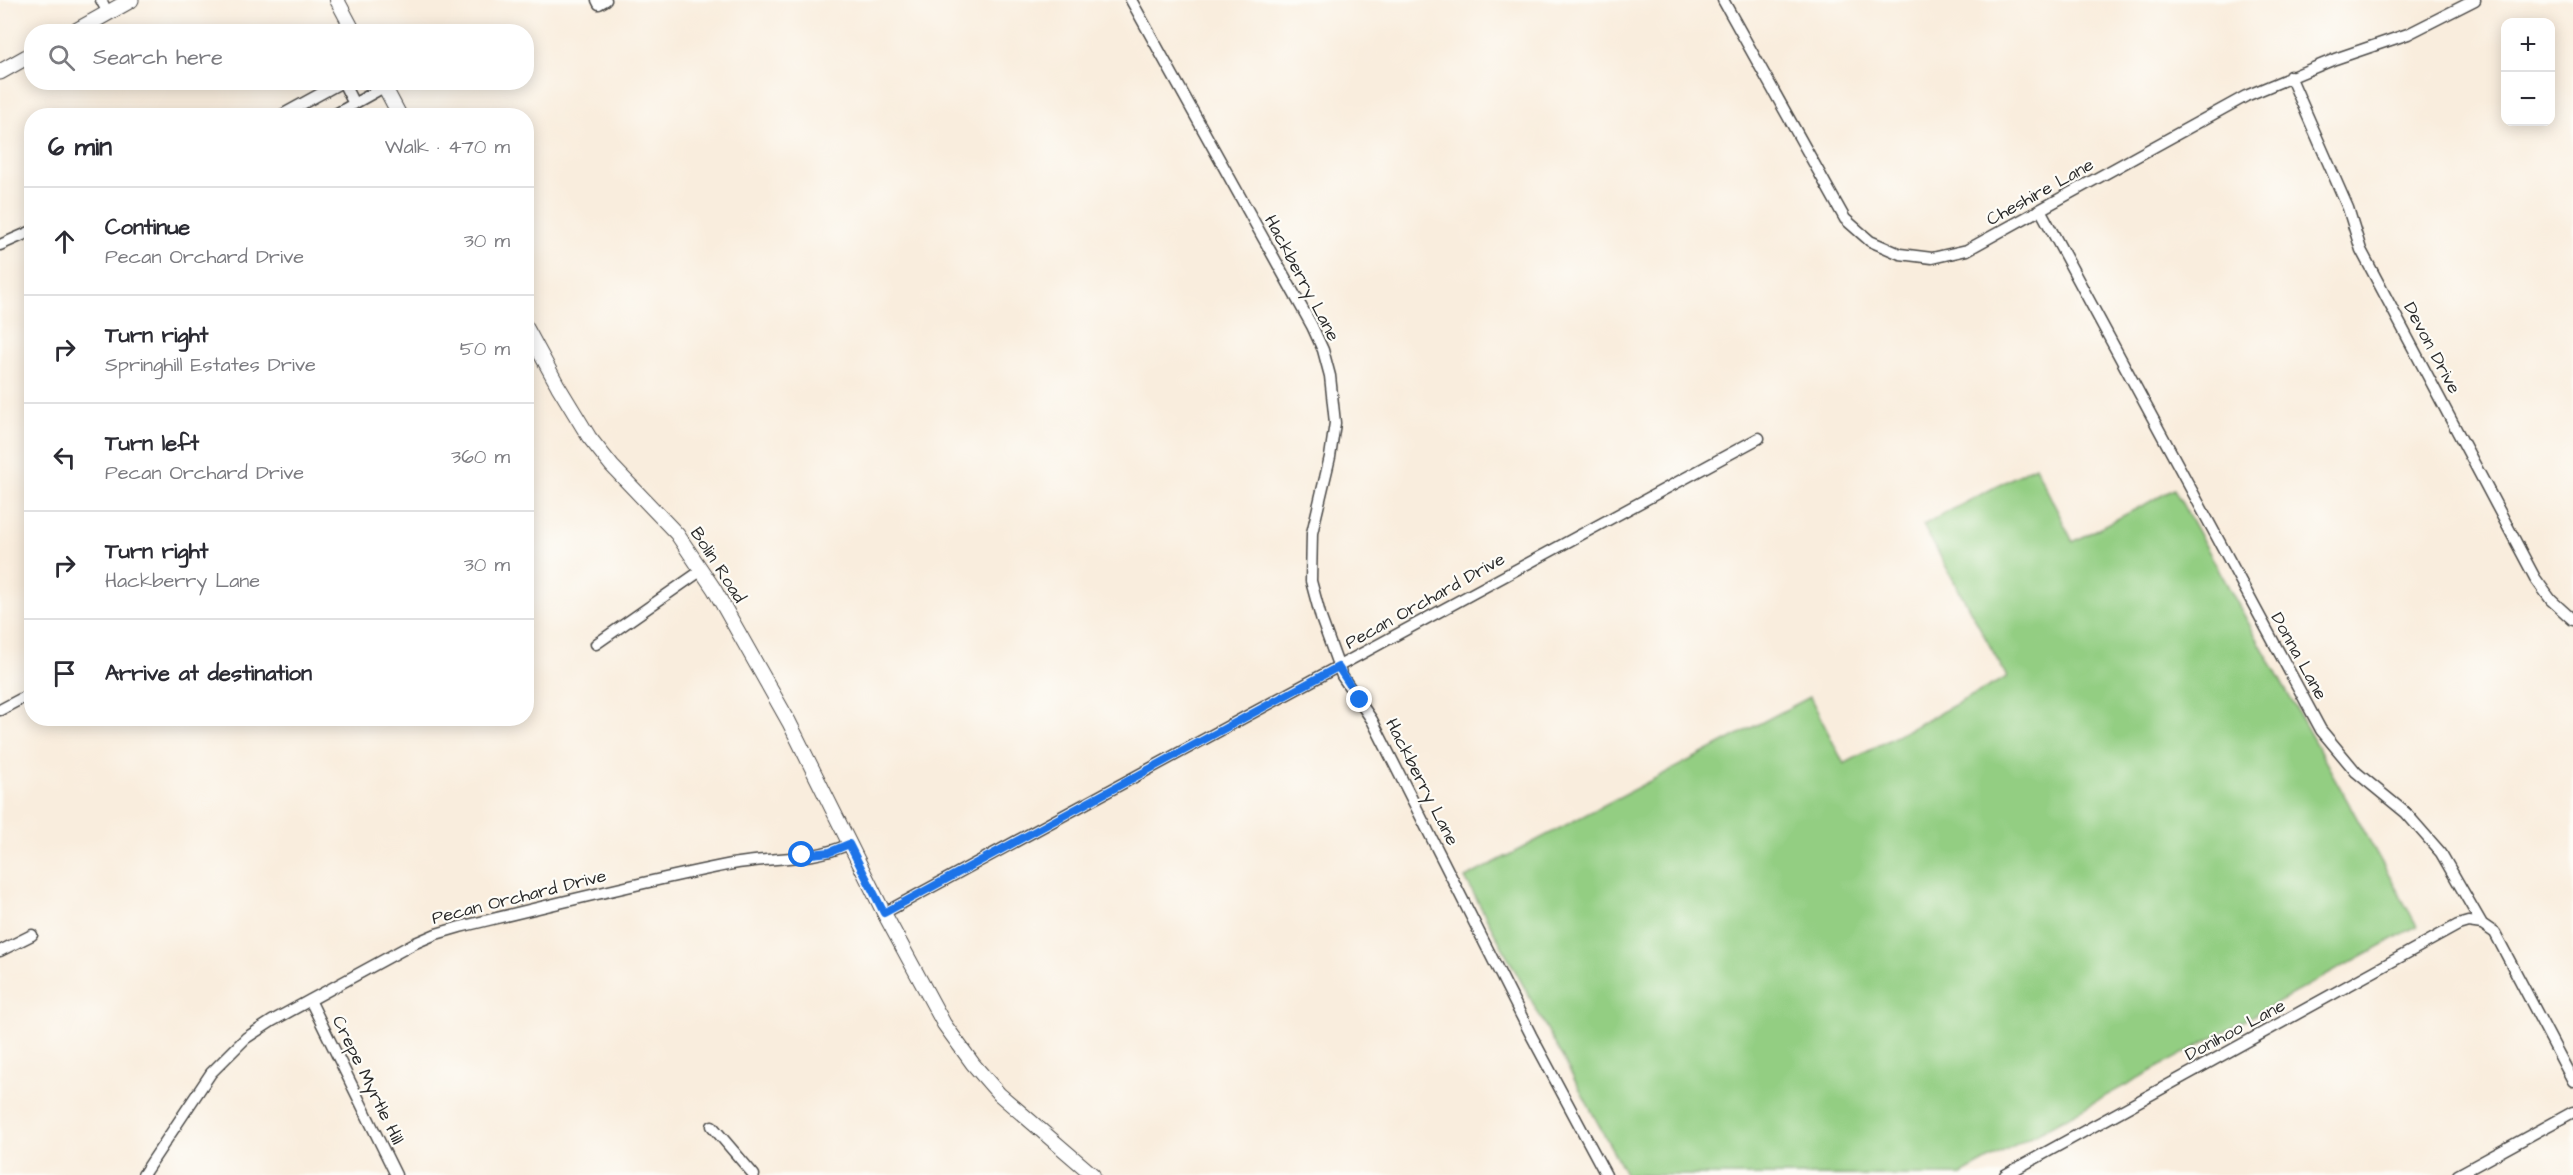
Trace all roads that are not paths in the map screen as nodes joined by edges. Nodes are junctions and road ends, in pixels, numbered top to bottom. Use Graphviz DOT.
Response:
graph roads {
  1 [pos="131,0"];
  2 [pos="337,0"];
  3 [pos="597,0"];
  4 [pos="606,0"];
  5 [pos="1131,0"];
  6 [pos="1723,0"];
  7 [pos="2475,0"];
  8 [pos="104,6"];
  9 [pos="83,24"];
  10 [pos="350,24"];
  11 [pos="24,58"];
  12 [pos="0,72"];
  13 [pos="2290,76"];
  14 [pos="327,90"];
  15 [pos="346,90"];
  16 [pos="375,90"];
  17 [pos="386,90"];
  18 [pos="354,104"];
  19 [pos="294,108"];
  20 [pos="347,108"];
  21 [pos="396,108"];
  22 [pos="2041,211"];
  23 [pos="24,234"];
  24 [pos="0,245"];
  25 [pos="534,342"];
  26 [pos="1759,438"];
  27 [pos="702,570"];
  28 [pos="2573,620"];
  29 [pos="596,644"];
  30 [pos="1338,667"];
  31 [pos="24,697"];
  32 [pos="0,710"];
  33 [pos="849,844"];
  34 [pos="884,913"];
  35 [pos="2482,924"];
  36 [pos="32,934"];
  37 [pos="0,951"];
  38 [pos="310,1000"];
  39 [pos="2569,1064"];
  40 [pos="2573,1081"];
  41 [pos="2573,1112"];
  42 [pos="712,1126"];
  43 [pos="143,1175"];
  44 [pos="396,1175"];
  45 [pos="754,1175"];
  46 [pos="1093,1175"];
  47 [pos="1605,1175"];
  48 [pos="2005,1175"];
  49 [pos="2458,1175"];
  1 -- 8 [label="main road"];
  2 -- 10 [label="street"];
  3 -- 4 [label="street"];
  5 -- 30 [label="street, Hackberry Lane"];
  6 -- 22 [label="street, Cheshire Lane"];
  7 -- 13 [label="street, Cheshire Lane"];
  8 -- 9 [label="main road"];
  11 -- 12 [label="main road"];
  13 -- 22 [label="street, Cheshire Lane"];
  13 -- 28 [label="street, Devon Drive"];
  14 -- 19 [label="street"];
  15 -- 18 [label="street"];
  16 -- 18 [label="street"];
  17 -- 21 [label="street"];
  18 -- 20 [label="street"];
  22 -- 35 [label="street, Donna Lane"];
  23 -- 24 [label="street"];
  25 -- 27 [label="street, Bolin Road"];
  26 -- 30 [label="street, Pecan Orchard Drive"];
  27 -- 29 [label="street"];
  27 -- 33 [label="street, Bolin Road"];
  30 -- 34 [label="street, Pecan Orchard Drive"];
  30 -- 47 [label="street, Hackberry Lane"];
  31 -- 32 [label="street"];
  33 -- 34 [label="street, Bolin Road"];
  33 -- 38 [label="street, Pecan Orchard Drive"];
  34 -- 46 [label="street, Bolin Road"];
  35 -- 39 [label="street, Donna Lane"];
  35 -- 48 [label="street, Donihoo Lane"];
  36 -- 37 [label="street"];
  38 -- 43 [label="street, Pecan Orchard Drive"];
  38 -- 44 [label="street, Crepe Myrtle Hill"];
  39 -- 40 [label="street, Donna Lane"];
  41 -- 49 [label="street"];
  42 -- 45 [label="street"];
}
